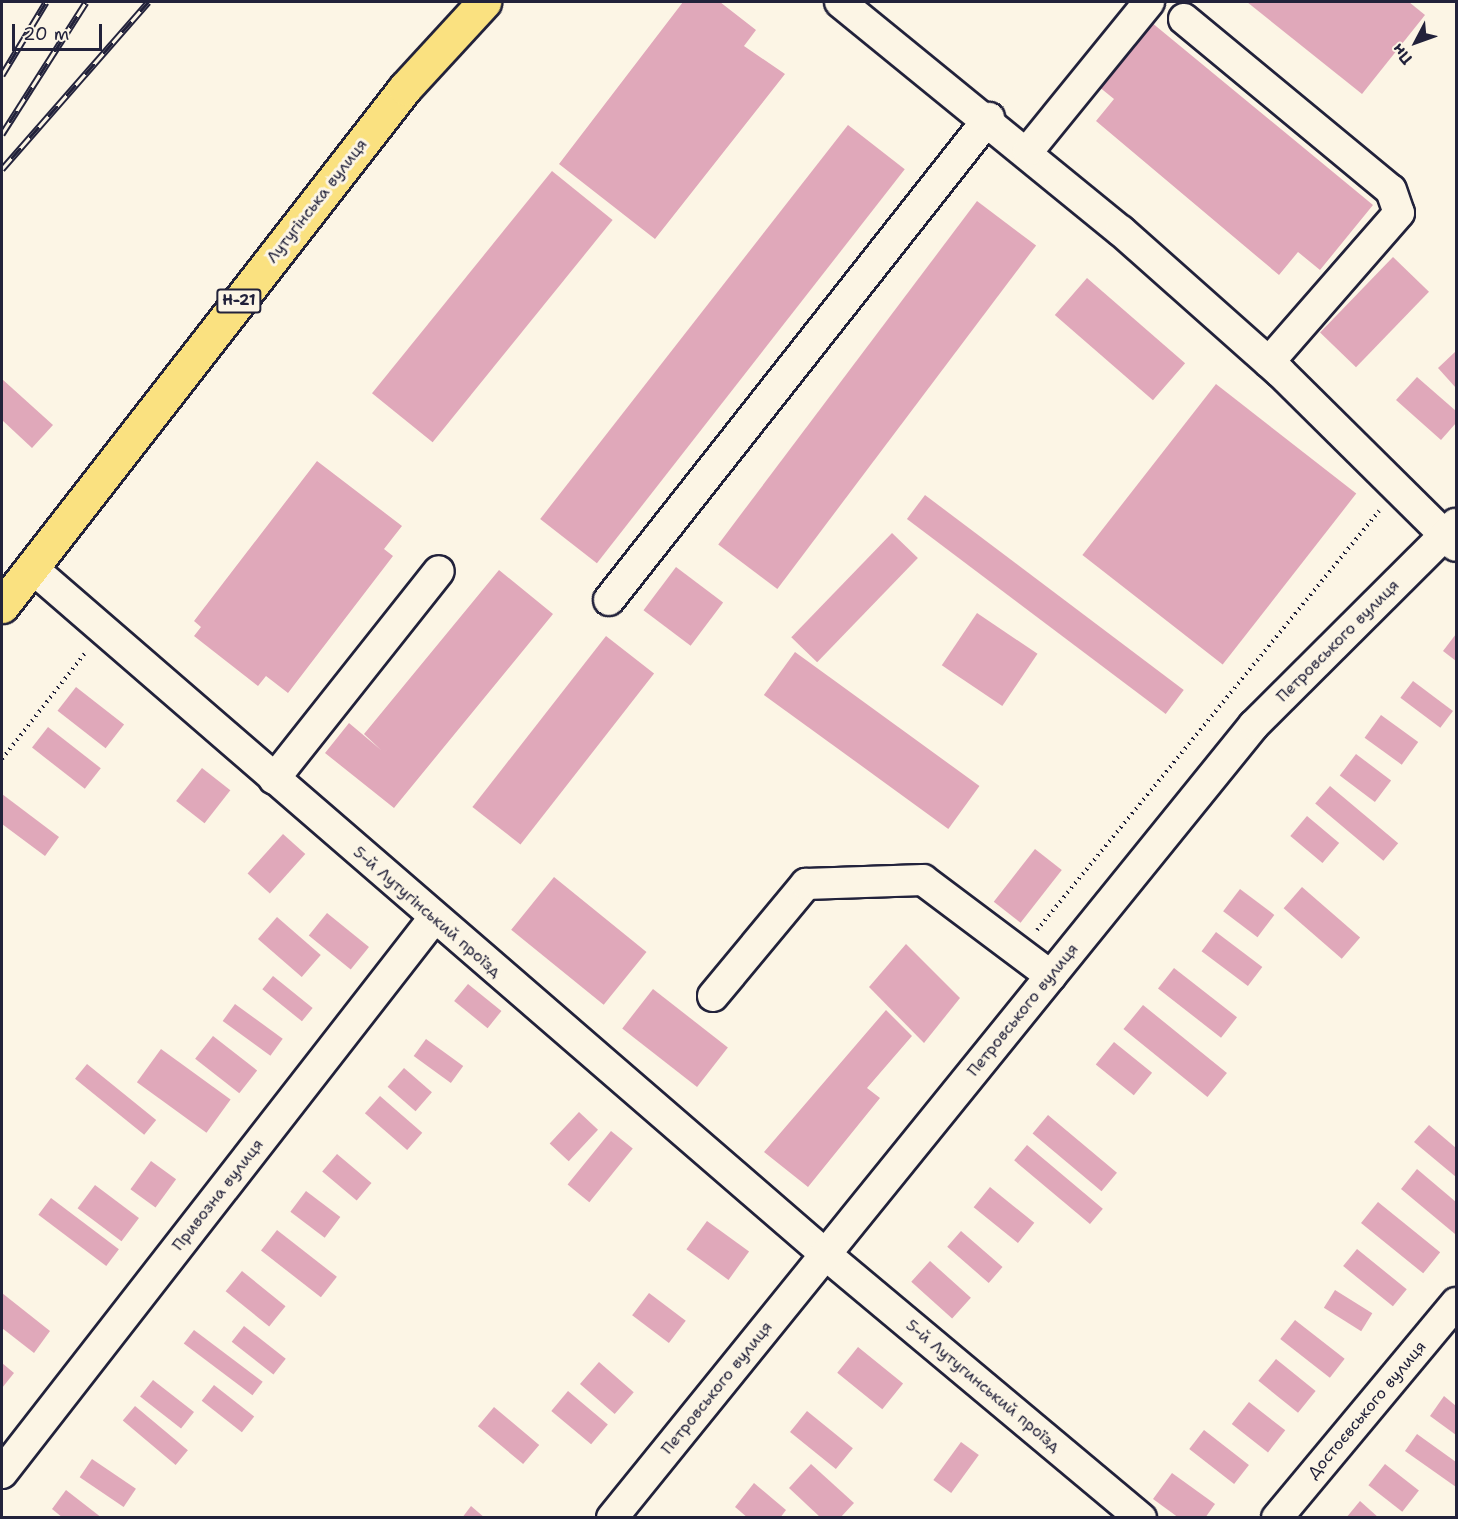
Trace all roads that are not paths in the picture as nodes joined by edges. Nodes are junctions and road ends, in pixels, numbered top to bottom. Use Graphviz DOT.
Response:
graph roads {
  1 [pos="484,2"];
  2 [pos="840,2"];
  3 [pos="1149,2"];
  4 [pos="1184,19"];
  5 [pos="989,118"];
  6 [pos="1028,152"];
  7 [pos="1269,362"];
  8 [pos="1452,535"];
  9 [pos="32,568"];
  10 [pos="439,571"];
  11 [pos="609,600"];
  12 [pos="2,606"];
  13 [pos="274,779"];
  14 [pos="434,918"];
  15 [pos="1051,976"];
  16 [pos="713,996"];
  17 [pos="825,1254"];
  18 [pos="1456,1303"];
  19 [pos="2,1473"];
  20 [pos="612,1518"];
  21 [pos="1141,1518"];
  22 [pos="1277,1518"];
  1 -- 9 [label="main road, Лутугінська вулиця / Н-21"];
  2 -- 5 [label="street"];
  3 -- 6 [label="street"];
  4 -- 7 [label="street"];
  5 -- 6 [label="street"];
  5 -- 11 [label="street"];
  6 -- 7 [label="street"];
  7 -- 8 [label="street"];
  8 -- 15 [label="street, Петровського вулиця"];
  9 -- 12 [label="main road, Лутугінська вулиця / Н-21"];
  9 -- 13 [label="street, 5-й Лутугінський проїзд"];
  10 -- 13 [label="street"];
  13 -- 14 [label="street, 5-й Лутугінський проїзд"];
  14 -- 17 [label="street, 5-й Лутугінський проїзд"];
  14 -- 19 [label="street, Привозна вулиця"];
  15 -- 16 [label="street"];
  15 -- 17 [label="street, Петровського вулиця"];
  17 -- 20 [label="street, Петровського вулиця"];
  17 -- 21 [label="street, 5-й Лутугинський проїзд"];
  18 -- 22 [label="street, Достоєвського вулиця"];
}
